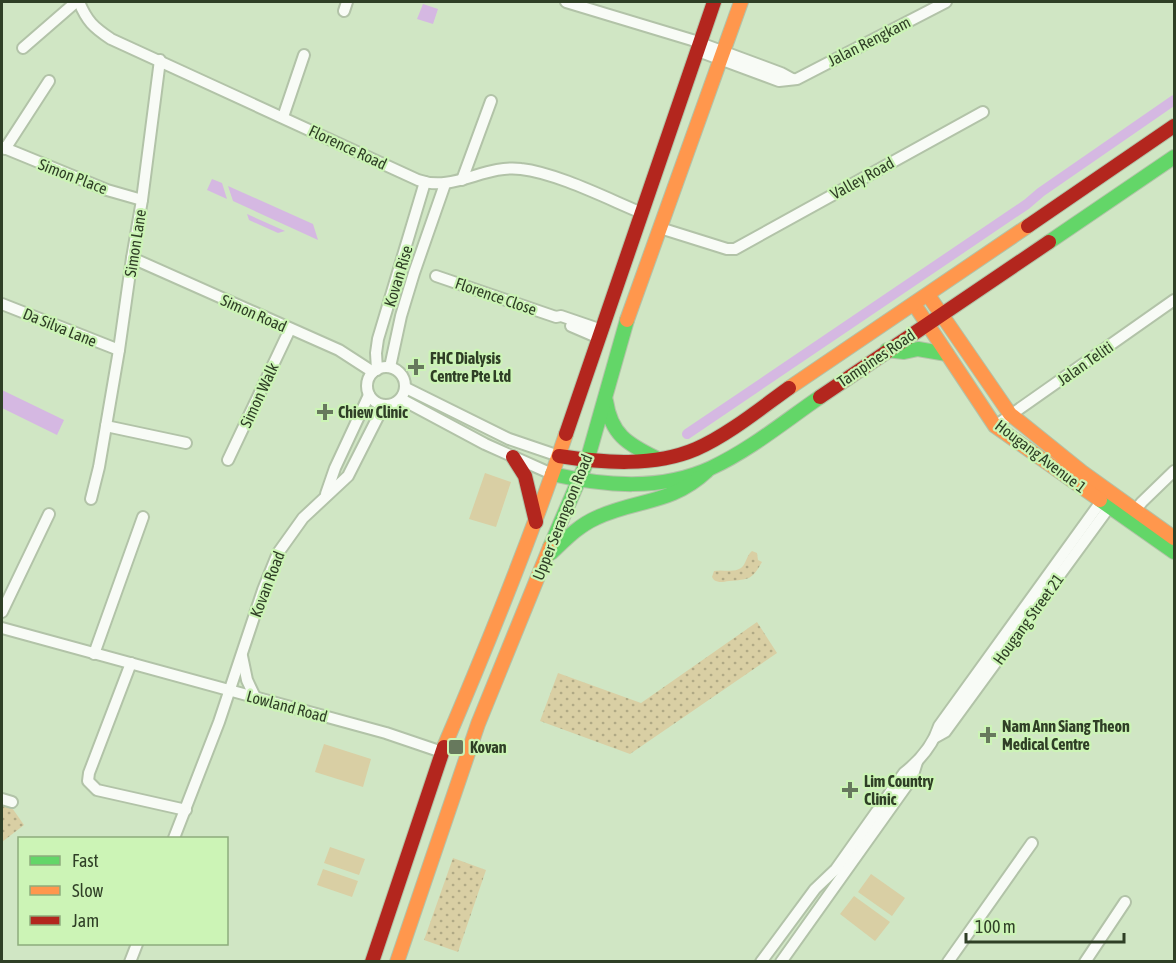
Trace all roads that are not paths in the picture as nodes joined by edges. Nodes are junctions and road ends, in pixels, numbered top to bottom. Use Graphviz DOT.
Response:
graph roads {
  1 [pos="78,2"];
  2 [pos="566,2"];
  3 [pos="714,2"];
  4 [pos="741,2"];
  5 [pos="946,2"];
  6 [pos="603,7"];
  7 [pos="699,47"];
  8 [pos="24,48"];
  9 [pos="304,55"];
  10 [pos="723,56"];
  11 [pos="160,60"];
  12 [pos="49,81"];
  13 [pos="491,101"];
  14 [pos="983,112"];
  15 [pos="283,117"];
  16 [pos="1174,126"];
  17 [pos="3,148"];
  18 [pos="1174,157"];
  19 [pos="462,180"];
  20 [pos="425,182"];
  21 [pos="445,184"];
  22 [pos="142,200"];
  23 [pos="642,213"];
  24 [pos="662,222"];
  25 [pos="132,258"];
  26 [pos="436,276"];
  27 [pos="928,295"];
  28 [pos="1174,300"];
  29 [pos="2,304"];
  30 [pos="914,304"];
  31 [pos="940,314"];
  32 [pos="927,323"];
  33 [pos="290,329"];
  34 [pos="601,334"];
  35 [pos="376,347"];
  36 [pos="119,350"];
  37 [pos="887,350"];
  38 [pos="947,354"];
  39 [pos="355,359"];
  40 [pos="390,367"];
  41 [pos="375,371"];
  42 [pos="405,388"];
  43 [pos="606,394"];
  44 [pos="369,395"];
  45 [pos="401,399"];
  46 [pos="384,405"];
  47 [pos="1010,414"];
  48 [pos="106,426"];
  49 [pos="995,426"];
  50 [pos="186,443"];
  51 [pos="559,456"];
  52 [pos="513,457"];
  53 [pos="656,458"];
  54 [pos="228,460"];
  55 [pos="587,461"];
  56 [pos="709,469"];
  57 [pos="1174,471"];
  58 [pos="552,474"];
  59 [pos="580,481"];
  60 [pos="326,494"];
  61 [pos="91,499"];
  62 [pos="1109,499"];
  63 [pos="49,514"];
  64 [pos="1132,514"];
  65 [pos="142,517"];
  66 [pos="536,522"];
  67 [pos="1174,538"];
  68 [pos="1174,552"];
  69 [pos="546,557"];
  70 [pos="2,612"];
  71 [pos="2,628"];
  72 [pos="242,653"];
  73 [pos="94,654"];
  74 [pos="131,663"];
  75 [pos="229,691"];
  76 [pos="255,698"];
  77 [pos="442,752"];
  78 [pos="917,762"];
  79 [pos="186,810"];
  80 [pos="174,837"];
  81 [pos="1032,843"];
  82 [pos="1125,902"];
  83 [pos="137,945"];
  84 [pos="130,962"];
  85 [pos="372,962"];
  86 [pos="397,962"];
  87 [pos="761,962"];
  88 [pos="781,962"];
  89 [pos="948,962"];
  90 [pos="1085,962"];
  1 -- 8 [label="street, Florence Road"];
  1 -- 11 [label="street, Florence Road"];
  2 -- 6 [label="street, Jalan Rengkam"];
  3 -- 7 [label="main road, Upper Serangoon Road"];
  4 -- 10 [label="main road, Upper Serangoon Road"];
  5 -- 10 [label="street, Jalan Rengkam"];
  6 -- 7 [label="street, Jalan Rengkam"];
  7 -- 10 [label="street, Jalan Rengkam"];
  7 -- 23 [label="main road, Upper Serangoon Road"];
  9 -- 15 [label="street"];
  10 -- 24 [label="main road, Upper Serangoon Road"];
  11 -- 15 [label="street, Florence Road"];
  11 -- 22 [label="street, Simon Lane"];
  12 -- 17 [label="street, Simon Place"];
  13 -- 19 [label="street"];
  14 -- 24 [label="street, Valley Road"];
  15 -- 20 [label="street, Florence Road"];
  16 -- 27 [label="main road, Tampines Road"];
  17 -- 22 [label="street, Simon Place"];
  18 -- 31 [label="main road, Tampines Road"];
  19 -- 21 [label="street, Florence Road"];
  19 -- 23 [label="street, Florence Road"];
  20 -- 21 [label="street, Florence Road"];
  20 -- 35 [label="street, Kovan Rise"];
  21 -- 40 [label="street, Kovan Rise"];
  22 -- 25 [label="street, Simon Lane"];
  23 -- 34 [label="main road, Upper Serangoon Road"];
  24 -- 43 [label="main road, Upper Serangoon Road"];
  25 -- 33 [label="street, Simon Road"];
  25 -- 36 [label="street, Simon Lane"];
  26 -- 34 [label="street, Florence Close"];
  27 -- 30 [label="main road, Tampines Road"];
  27 -- 31 [label="main road, Hougang Avenue 1"];
  28 -- 47 [label="street, Jalan Teliti"];
  29 -- 36 [label="street, Da Silva Lane"];
  30 -- 32 [label="main road, Hougang Avenue 1"];
  30 -- 53 [label="main road, Tampines Road"];
  31 -- 32 [label="main road, Tampines Road"];
  31 -- 47 [label="main road, Hougang Avenue 1"];
  32 -- 37 [label="main road, Tampines Road"];
  32 -- 38 [label="main road, Hougang Avenue 1"];
  33 -- 39 [label="street, Simon Road"];
  33 -- 54 [label="street, Simon Walk"];
  34 -- 51 [label="main road, Upper Serangoon Road"];
  35 -- 39 [label="street"];
  35 -- 41 [label="street, Kovan Rise"];
  36 -- 48 [label="street, Simon Lane"];
  37 -- 38 [label="main road"];
  37 -- 56 [label="main road, Tampines Road"];
  38 -- 49 [label="main road, Hougang Avenue 1"];
  39 -- 41 [label="street, Simon Road"];
  40 -- 41 [label="street"];
  40 -- 42 [label="street"];
  41 -- 44 [label="street"];
  42 -- 45 [label="street"];
  42 -- 51 [label="street"];
  43 -- 53 [label="main road"];
  43 -- 55 [label="main road, Upper Serangoon Road"];
  44 -- 46 [label="street"];
  44 -- 60 [label="street, Kovan Road"];
  45 -- 46 [label="street"];
  45 -- 52 [label="street"];
  46 -- 60 [label="street, Kovan Road"];
  47 -- 49 [label="street, Jalan Teliti"];
  47 -- 62 [label="main road, Hougang Avenue 1"];
  48 -- 50 [label="street"];
  48 -- 61 [label="street, Simon Lane"];
  49 -- 62 [label="main road, Hougang Avenue 1"];
  51 -- 55 [label="main road, Tampines Road"];
  51 -- 58 [label="main road, Upper Serangoon Road"];
  52 -- 58 [label="street"];
  52 -- 66 [label="main road"];
  53 -- 55 [label="main road, Tampines Road"];
  55 -- 59 [label="main road, Upper Serangoon Road"];
  56 -- 59 [label="main road, Tampines Road"];
  56 -- 69 [label="main road"];
  57 -- 64 [label="street"];
  58 -- 59 [label="main road, Tampines Road"];
  58 -- 66 [label="main road, Upper Serangoon Road"];
  59 -- 69 [label="main road, Upper Serangoon Road"];
  60 -- 72 [label="street, Kovan Road"];
  62 -- 64 [label="main road, Hougang Avenue 1"];
  62 -- 78 [label="street, Hougang Street 21"];
  63 -- 70 [label="street"];
  64 -- 67 [label="main road, Hougang Avenue 1"];
  64 -- 68 [label="main road, Hougang Avenue 1"];
  65 -- 73 [label="street"];
  66 -- 77 [label="main road, Upper Serangoon Road"];
  69 -- 86 [label="main road, Upper Serangoon Road"];
  71 -- 73 [label="street, Lowland Road"];
  72 -- 75 [label="street, Kovan Road"];
  72 -- 76 [label="street"];
  73 -- 74 [label="street, Lowland Road"];
  74 -- 75 [label="street, Lowland Road"];
  74 -- 79 [label="street"];
  75 -- 76 [label="street, Lowland Road"];
  75 -- 79 [label="street, Kovan Road"];
  76 -- 77 [label="street, Lowland Road"];
  77 -- 85 [label="main road, Upper Serangoon Road"];
  78 -- 87 [label="street, Hougang Street 21"];
  78 -- 88 [label="street, Hougang Street 21"];
  79 -- 80 [label="street, Kovan Road"];
  81 -- 89 [label="street"];
  82 -- 90 [label="street"];
  83 -- 84 [label="street"];
}
